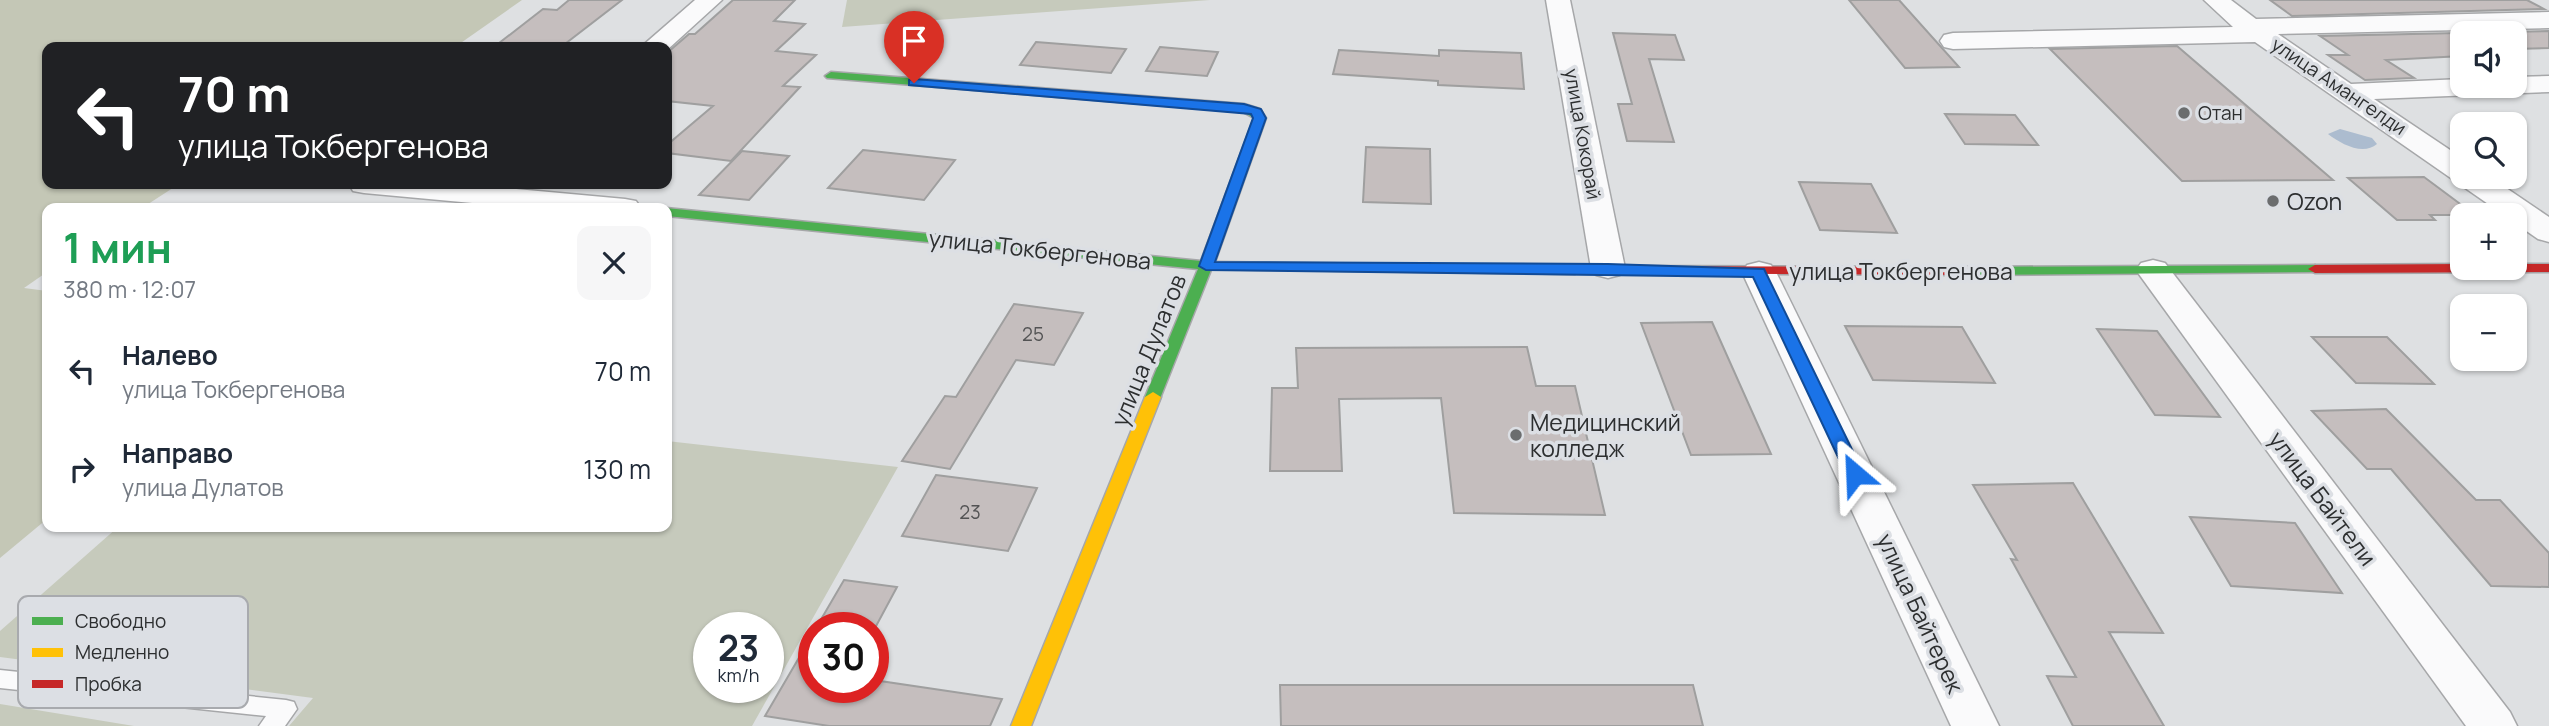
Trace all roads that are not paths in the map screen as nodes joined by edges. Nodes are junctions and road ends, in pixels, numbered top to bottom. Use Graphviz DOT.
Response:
graph roads {
  1 [pos="710,0"];
  2 [pos="1559,0"];
  3 [pos="2216,0"];
  4 [pos="2549,20"];
  5 [pos="2256,31"];
  6 [pos="1953,41"];
  7 [pos="660,42"];
  8 [pos="831,76"];
  9 [pos="2549,84"];
  10 [pos="2527,85"];
  11 [pos="2450,88"];
  12 [pos="2348,92"];
  13 [pos="2450,164"];
  14 [pos="486,189"];
  15 [pos="2487,189"];
  16 [pos="588,203"];
  17 [pos="672,213"];
  18 [pos="2549,232"];
  19 [pos="1206,266"];
  20 [pos="1608,268"];
  21 [pos="2549,268"];
  22 [pos="2153,270"];
  23 [pos="1759,272"];
  24 [pos="0,679"];
  25 [pos="18,681"];
  26 [pos="248,705"];
  27 [pos="271,726"];
  28 [pos="1021,726"];
  29 [pos="1975,726"];
  30 [pos="2493,726"];
  1 -- 7 [label="street"];
  2 -- 20 [label="street, улица Кокорай"];
  3 -- 5 [label="street, улица Амангелди"];
  4 -- 5 [label="street"];
  5 -- 6 [label="street"];
  5 -- 12 [label="street, улица Амангелди"];
  8 -- 19 [label="street, улица Дулатов"];
  9 -- 10 [label="street"];
  11 -- 12 [label="street"];
  12 -- 13 [label="street, улица Амангелди"];
  14 -- 16 [label="street"];
  15 -- 18 [label="street"];
  17 -- 19 [label="street, улица Токбергенова"];
  19 -- 20 [label="street, улица Токбергенова"];
  19 -- 28 [label="street, улица Дулатов"];
  20 -- 23 [label="street, улица Токбергенова"];
  21 -- 22 [label="street, улица Токбергенова"];
  22 -- 23 [label="street, улица Токбергенова"];
  22 -- 30 [label="street, улица Байтели"];
  23 -- 29 [label="street, улица Байтерек"];
  24 -- 25 [label="lane"];
  26 -- 27 [label="lane"];
}
